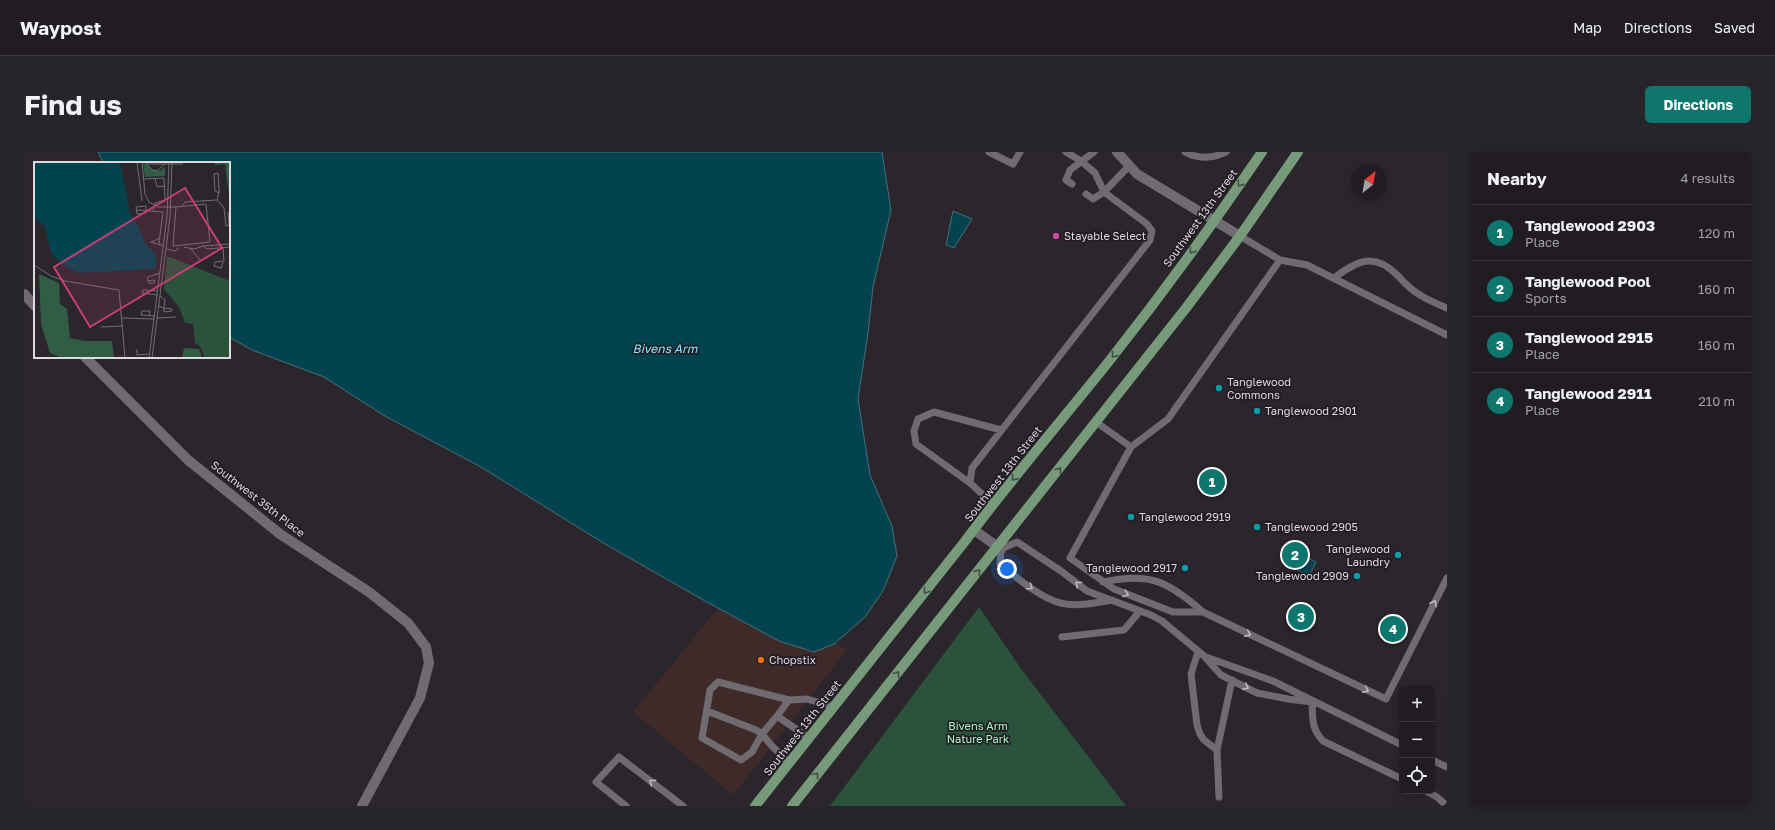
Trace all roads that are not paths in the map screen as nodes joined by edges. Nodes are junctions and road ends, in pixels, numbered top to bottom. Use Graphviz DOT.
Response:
graph roads {
  1 [pos="989,152"];
  2 [pos="1020,152"];
  3 [pos="1066,152"];
  4 [pos="1094,152"];
  5 [pos="1117,152"];
  6 [pos="1185,152"];
  7 [pos="1226,152"];
  8 [pos="1262,152"];
  9 [pos="1298,152"];
  10 [pos="1081,161"];
  11 [pos="1130,165"];
  12 [pos="1072,184"];
  13 [pos="1104,192"];
  14 [pos="1086,194"];
  15 [pos="1215,220"];
  16 [pos="1240,236"];
  17 [pos="1280,260"];
  18 [pos="1334,278"];
  19 [pos="24,294"];
  20 [pos="34,305"];
  21 [pos="1447,308"];
  22 [pos="1447,335"];
  23 [pos="86,358"];
  24 [pos="1096,422"];
  25 [pos="1001,430"];
  26 [pos="1131,446"];
  27 [pos="970,483"];
  28 [pos="993,504"];
  29 [pos="974,530"];
  30 [pos="1000,548"];
  31 [pos="1447,578"];
  32 [pos="1103,582"];
  33 [pos="1112,600"];
  34 [pos="1140,611"];
  35 [pos="1203,612"];
  36 [pos="1062,637"];
  37 [pos="1201,654"];
  38 [pos="1232,680"];
  39 [pos="789,700"];
  40 [pos="1312,702"];
  41 [pos="834,707"];
  42 [pos="707,711"];
  43 [pos="777,716"];
  44 [pos="762,734"];
  45 [pos="809,738"];
  46 [pos="1399,744"];
  47 [pos="1217,750"];
  48 [pos="1435,761"];
  49 [pos="790,763"];
  50 [pos="1447,767"];
  51 [pos="1399,778"];
  52 [pos="1432,794"];
  53 [pos="1219,797"];
  54 [pos="362,806"];
  55 [pos="626,806"];
  56 [pos="683,806"];
  57 [pos="755,806"];
  58 [pos="792,806"];
  59 [pos="1447,806"];
  1 -- 2 [label="lane"];
  3 -- 10 [label="lane"];
  4 -- 10 [label="lane"];
  5 -- 11 [label="street"];
  6 -- 7 [label="lane"];
  8 -- 15 [label="main road, Southwest 13th Street, one-way"];
  9 -- 16 [label="main road"];
  10 -- 12 [label="lane"];
  10 -- 13 [label="lane"];
  11 -- 13 [label="lane"];
  11 -- 15 [label="street"];
  13 -- 14 [label="lane"];
  13 -- 25 [label="lane"];
  15 -- 16 [label="street"];
  15 -- 28 [label="main road, Southwest 13th Street, one-way"];
  16 -- 17 [label="lane"];
  16 -- 24 [label="main road"];
  17 -- 18 [label="lane"];
  17 -- 26 [label="lane"];
  18 -- 21 [label="lane"];
  18 -- 22 [label="lane"];
  19 -- 20 [label="street"];
  23 -- 54 [label="street, Southwest 35th Place"];
  24 -- 26 [label="lane"];
  30 -- 24 [label="main road, one-way"];
  25 -- 27 [label="lane"];
  25 -- 27 [label="lane"];
  26 -- 32 [label="lane"];
  27 -- 28 [label="lane"];
  28 -- 29 [label="main road, Southwest 13th Street"];
  29 -- 30 [label="street"];
  29 -- 41 [label="main road, Southwest 13th Street, one-way"];
  33 -- 30 [label="lane, one-way"];
  30 -- 33 [label="lane, one-way"];
  58 -- 30 [label="main road, one-way"];
  35 -- 31 [label="lane, one-way"];
  32 -- 35 [label="lane, one-way"];
  32 -- 35 [label="lane"];
  33 -- 34 [label="lane"];
  34 -- 36 [label="lane"];
  34 -- 37 [label="lane"];
  37 -- 38 [label="lane"];
  37 -- 40 [label="lane"];
  37 -- 47 [label="lane"];
  38 -- 40 [label="lane, one-way"];
  38 -- 47 [label="lane"];
  39 -- 41 [label="lane"];
  39 -- 42 [label="lane"];
  39 -- 43 [label="lane"];
  40 -- 46 [label="lane"];
  40 -- 51 [label="lane"];
  41 -- 45 [label="main road, Southwest 13th Street"];
  42 -- 44 [label="lane"];
  42 -- 44 [label="lane"];
  43 -- 44 [label="lane"];
  43 -- 45 [label="lane"];
  44 -- 49 [label="lane"];
  45 -- 49 [label="main road, Southwest 13th Street"];
  47 -- 53 [label="lane"];
  48 -- 50 [label="lane"];
  49 -- 57 [label="main road, Southwest 13th Street"];
  52 -- 59 [label="lane"];
  56 -- 55 [label="lane, one-way"];
}
